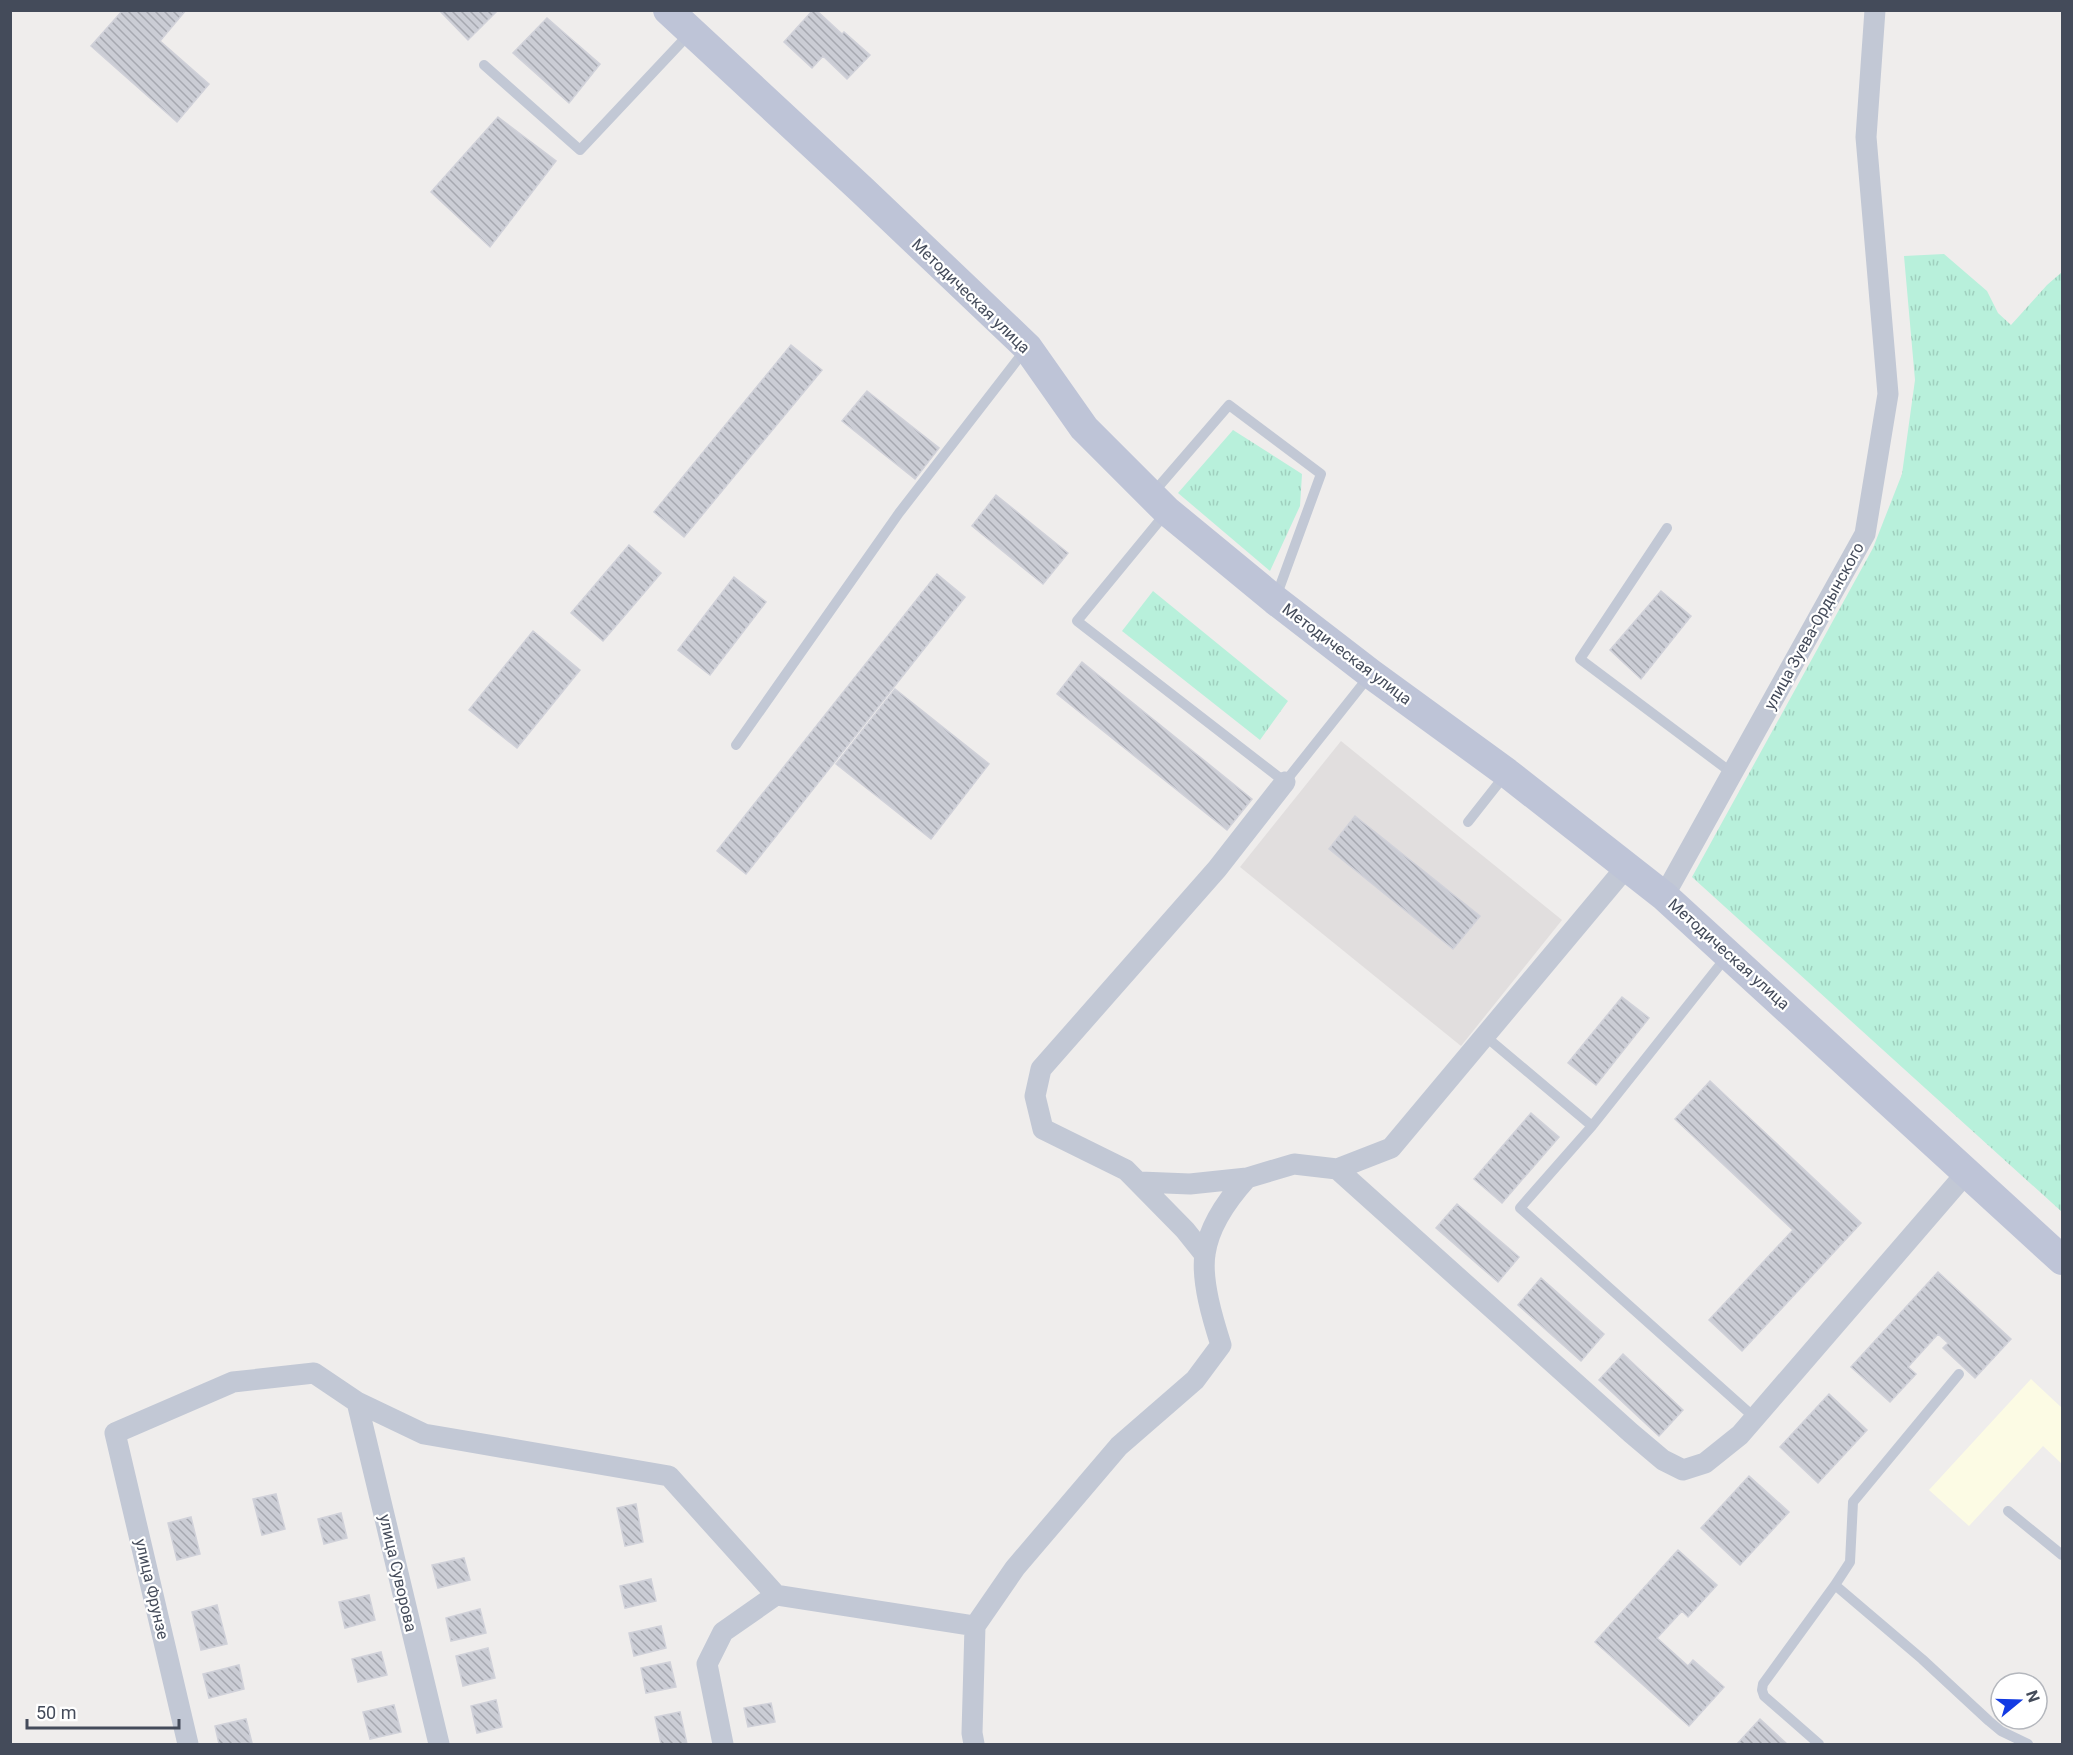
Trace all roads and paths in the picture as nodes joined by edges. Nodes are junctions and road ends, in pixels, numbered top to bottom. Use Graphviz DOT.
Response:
graph roads {
  1 [pos="668,10"];
  2 [pos="1875,10"];
  3 [pos="691,32"];
  4 [pos="484,65"];
  5 [pos="1027,347"];
  6 [pos="1159,503"];
  7 [pos="1667,528"];
  8 [pos="1275,600"];
  9 [pos="1371,674"];
  10 [pos="736,745"];
  11 [pos="1507,773"];
  12 [pos="1732,773"];
  13 [pos="1285,782"];
  14 [pos="1468,822"];
  15 [pos="1627,866"];
  16 [pos="1664,896"];
  17 [pos="1730,954"];
  18 [pos="1485,1036"];
  19 [pos="1592,1126"];
  20 [pos="1337,1169"];
  21 [pos="1967,1173"];
  22 [pos="1247,1178"];
  23 [pos="1140,1182"];
  24 [pos="1205,1255"];
  25 [pos="2062,1260"];
  26 [pos="1959,1374"];
  27 [pos="357,1402"];
  28 [pos="1755,1418"];
  29 [pos="2008,1511"];
  30 [pos="2062,1555"];
  31 [pos="1835,1585"];
  32 [pos="776,1595"];
  33 [pos="975,1626"];
  34 [pos="188,1744"];
  35 [pos="439,1744"];
  36 [pos="723,1744"];
  37 [pos="974,1744"];
  38 [pos="1819,1744"];
  39 [pos="2028,1744"];
  1 -- 3 [label="main road, Методическая улица"];
  2 -- 12 [label="street, улица Зуева-Ордынского"];
  3 -- 4 [label="lane"];
  3 -- 5 [label="main road, Методическая улица"];
  5 -- 6 [label="main road, Методическая улица"];
  5 -- 10 [label="lane"];
  6 -- 8 [label="main road, Методическая улица"];
  6 -- 8 [label="lane"];
  6 -- 13 [label="lane"];
  7 -- 12 [label="lane"];
  8 -- 9 [label="main road, Методическая улица"];
  9 -- 11 [label="main road, Методическая улица"];
  9 -- 13 [label="lane"];
  11 -- 14 [label="lane"];
  11 -- 15 [label="main road, Методическая улица"];
  12 -- 16 [label="street, улица Зуева-Ордынского"];
  13 -- 23 [label="street"];
  15 -- 16 [label="main road, Методическая улица"];
  15 -- 18 [label="street"];
  16 -- 17 [label="main road, Методическая улица"];
  17 -- 19 [label="lane"];
  17 -- 21 [label="main road, Методическая улица"];
  18 -- 19 [label="lane"];
  18 -- 20 [label="street"];
  19 -- 28 [label="lane"];
  20 -- 22 [label="street"];
  20 -- 28 [label="street"];
  21 -- 25 [label="main road, Методическая улица"];
  21 -- 28 [label="street"];
  22 -- 23 [label="street"];
  22 -- 24 [label="street"];
  23 -- 24 [label="street"];
  24 -- 33 [label="street"];
  26 -- 31 [label="lane"];
  27 -- 32 [label="street"];
  27 -- 34 [label="street, улица Фрунзе"];
  27 -- 35 [label="street, улица Суворова"];
  29 -- 30 [label="lane"];
  31 -- 38 [label="lane"];
  31 -- 39 [label="lane"];
  32 -- 33 [label="street"];
  32 -- 36 [label="street"];
  33 -- 37 [label="street"];
}
